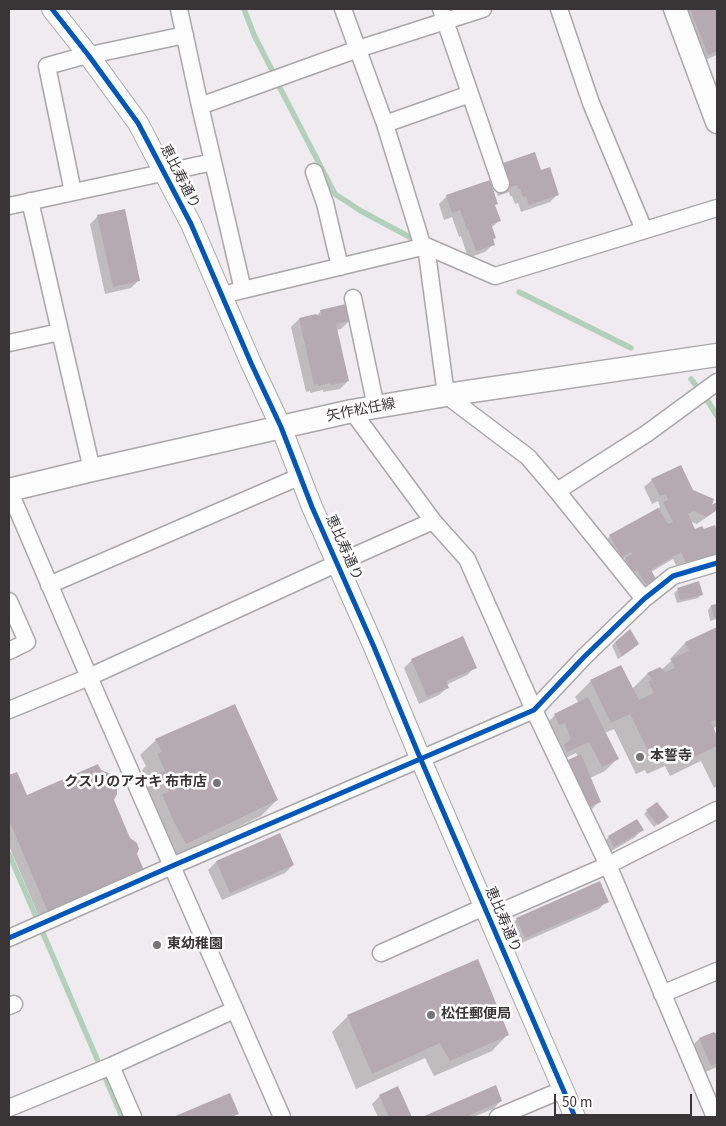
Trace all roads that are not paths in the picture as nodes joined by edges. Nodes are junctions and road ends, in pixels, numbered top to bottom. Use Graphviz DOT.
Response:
graph roads {
  1 [pos="52,9"];
  2 [pos="179,9"];
  3 [pos="343,9"];
  4 [pos="483,9"];
  5 [pos="559,9"];
  6 [pos="675,9"];
  7 [pos="443,15"];
  8 [pos="184,35"];
  9 [pos="358,49"];
  10 [pos="89,56"];
  11 [pos="470,94"];
  12 [pos="200,106"];
  13 [pos="717,122"];
  14 [pos="385,124"];
  15 [pos="213,162"];
  16 [pos="164,172"];
  17 [pos="314,172"];
  18 [pos="501,184"];
  19 [pos="73,192"];
  20 [pos="30,201"];
  21 [pos="9,206"];
  22 [pos="717,208"];
  23 [pos="644,230"];
  24 [pos="426,246"];
  25 [pos="340,266"];
  26 [pos="243,290"];
  27 [pos="222,295"];
  28 [pos="353,298"];
  29 [pos="60,332"];
  30 [pos="9,342"];
  31 [pos="717,355"];
  32 [pos="717,382"];
  33 [pos="446,395"];
  34 [pos="376,407"];
  35 [pos="352,411"];
  36 [pos="281,427"];
  37 [pos="92,470"];
  38 [pos="301,476"];
  39 [pos="9,490"];
  40 [pos="557,490"];
  41 [pos="433,521"];
  42 [pos="338,563"];
  43 [pos="717,563"];
  44 [pos="49,585"];
  45 [pos="644,599"];
  46 [pos="9,601"];
  47 [pos="9,651"];
  48 [pos="89,677"];
  49 [pos="9,710"];
  50 [pos="534,710"];
  51 [pos="421,760"];
  52 [pos="717,810"];
  53 [pos="172,866"];
  54 [pos="608,866"];
  55 [pos="487,912"];
  56 [pos="9,938"];
  57 [pos="381,953"];
  58 [pos="717,971"];
  59 [pos="662,994"];
  60 [pos="234,1010"];
  61 [pos="105,1068"];
  62 [pos="564,1089"];
  63 [pos="9,1108"];
  64 [pos="133,1117"];
  65 [pos="282,1117"];
  66 [pos="498,1117"];
  67 [pos="575,1117"];
  68 [pos="715,1117"];
  1 -- 10 [label="street, 恵比寿通り"];
  2 -- 8 [label="street"];
  3 -- 9 [label="street"];
  4 -- 7 [label="street"];
  5 -- 23 [label="street"];
  6 -- 13 [label="main road"];
  7 -- 9 [label="street"];
  7 -- 11 [label="street"];
  8 -- 10 [label="street"];
  8 -- 12 [label="street"];
  9 -- 12 [label="street"];
  9 -- 14 [label="street"];
  10 -- 16 [label="street, 恵比寿通り"];
  10 -- 19 [label="street"];
  11 -- 14 [label="street"];
  11 -- 18 [label="street"];
  12 -- 15 [label="street"];
  14 -- 24 [label="street"];
  15 -- 16 [label="street"];
  15 -- 26 [label="street"];
  16 -- 19 [label="street"];
  16 -- 27 [label="street, 恵比寿通り"];
  17 -- 25 [label="street"];
  19 -- 20 [label="street"];
  20 -- 21 [label="street"];
  20 -- 29 [label="street"];
  22 -- 23 [label="street"];
  23 -- 24 [label="street"];
  24 -- 25 [label="street"];
  24 -- 33 [label="street"];
  25 -- 26 [label="street"];
  26 -- 27 [label="street"];
  27 -- 36 [label="street, 恵比寿通り"];
  28 -- 34 [label="street"];
  29 -- 30 [label="street"];
  29 -- 37 [label="street"];
  31 -- 33 [label="main road, 矢作松任線"];
  32 -- 40 [label="street"];
  33 -- 34 [label="main road, 矢作松任線"];
  33 -- 40 [label="street"];
  34 -- 35 [label="main road, 矢作松任線"];
  35 -- 36 [label="main road, 矢作松任線"];
  35 -- 41 [label="street"];
  36 -- 37 [label="main road, 矢作松任線"];
  36 -- 38 [label="street, 恵比寿通り"];
  37 -- 39 [label="main road, 矢作松任線"];
  38 -- 42 [label="street, 恵比寿通り"];
  38 -- 44 [label="street"];
  39 -- 44 [label="street"];
  40 -- 45 [label="street"];
  41 -- 42 [label="street"];
  41 -- 50 [label="street"];
  42 -- 48 [label="street"];
  42 -- 51 [label="street, 恵比寿通り"];
  43 -- 45 [label="street"];
  44 -- 48 [label="street"];
  45 -- 50 [label="street"];
  46 -- 47 [label="street"];
  48 -- 49 [label="street"];
  48 -- 53 [label="street"];
  50 -- 51 [label="street"];
  50 -- 54 [label="street"];
  51 -- 53 [label="street"];
  51 -- 55 [label="street, 恵比寿通り"];
  52 -- 54 [label="street"];
  53 -- 56 [label="street"];
  53 -- 60 [label="street"];
  54 -- 55 [label="street"];
  54 -- 59 [label="street"];
  55 -- 57 [label="street"];
  55 -- 62 [label="street, 恵比寿通り"];
  58 -- 59 [label="street"];
  59 -- 68 [label="street"];
  60 -- 61 [label="street"];
  60 -- 65 [label="street"];
  61 -- 63 [label="street"];
  61 -- 64 [label="street"];
  62 -- 66 [label="street"];
  62 -- 67 [label="street, 恵比寿通り"];
}
